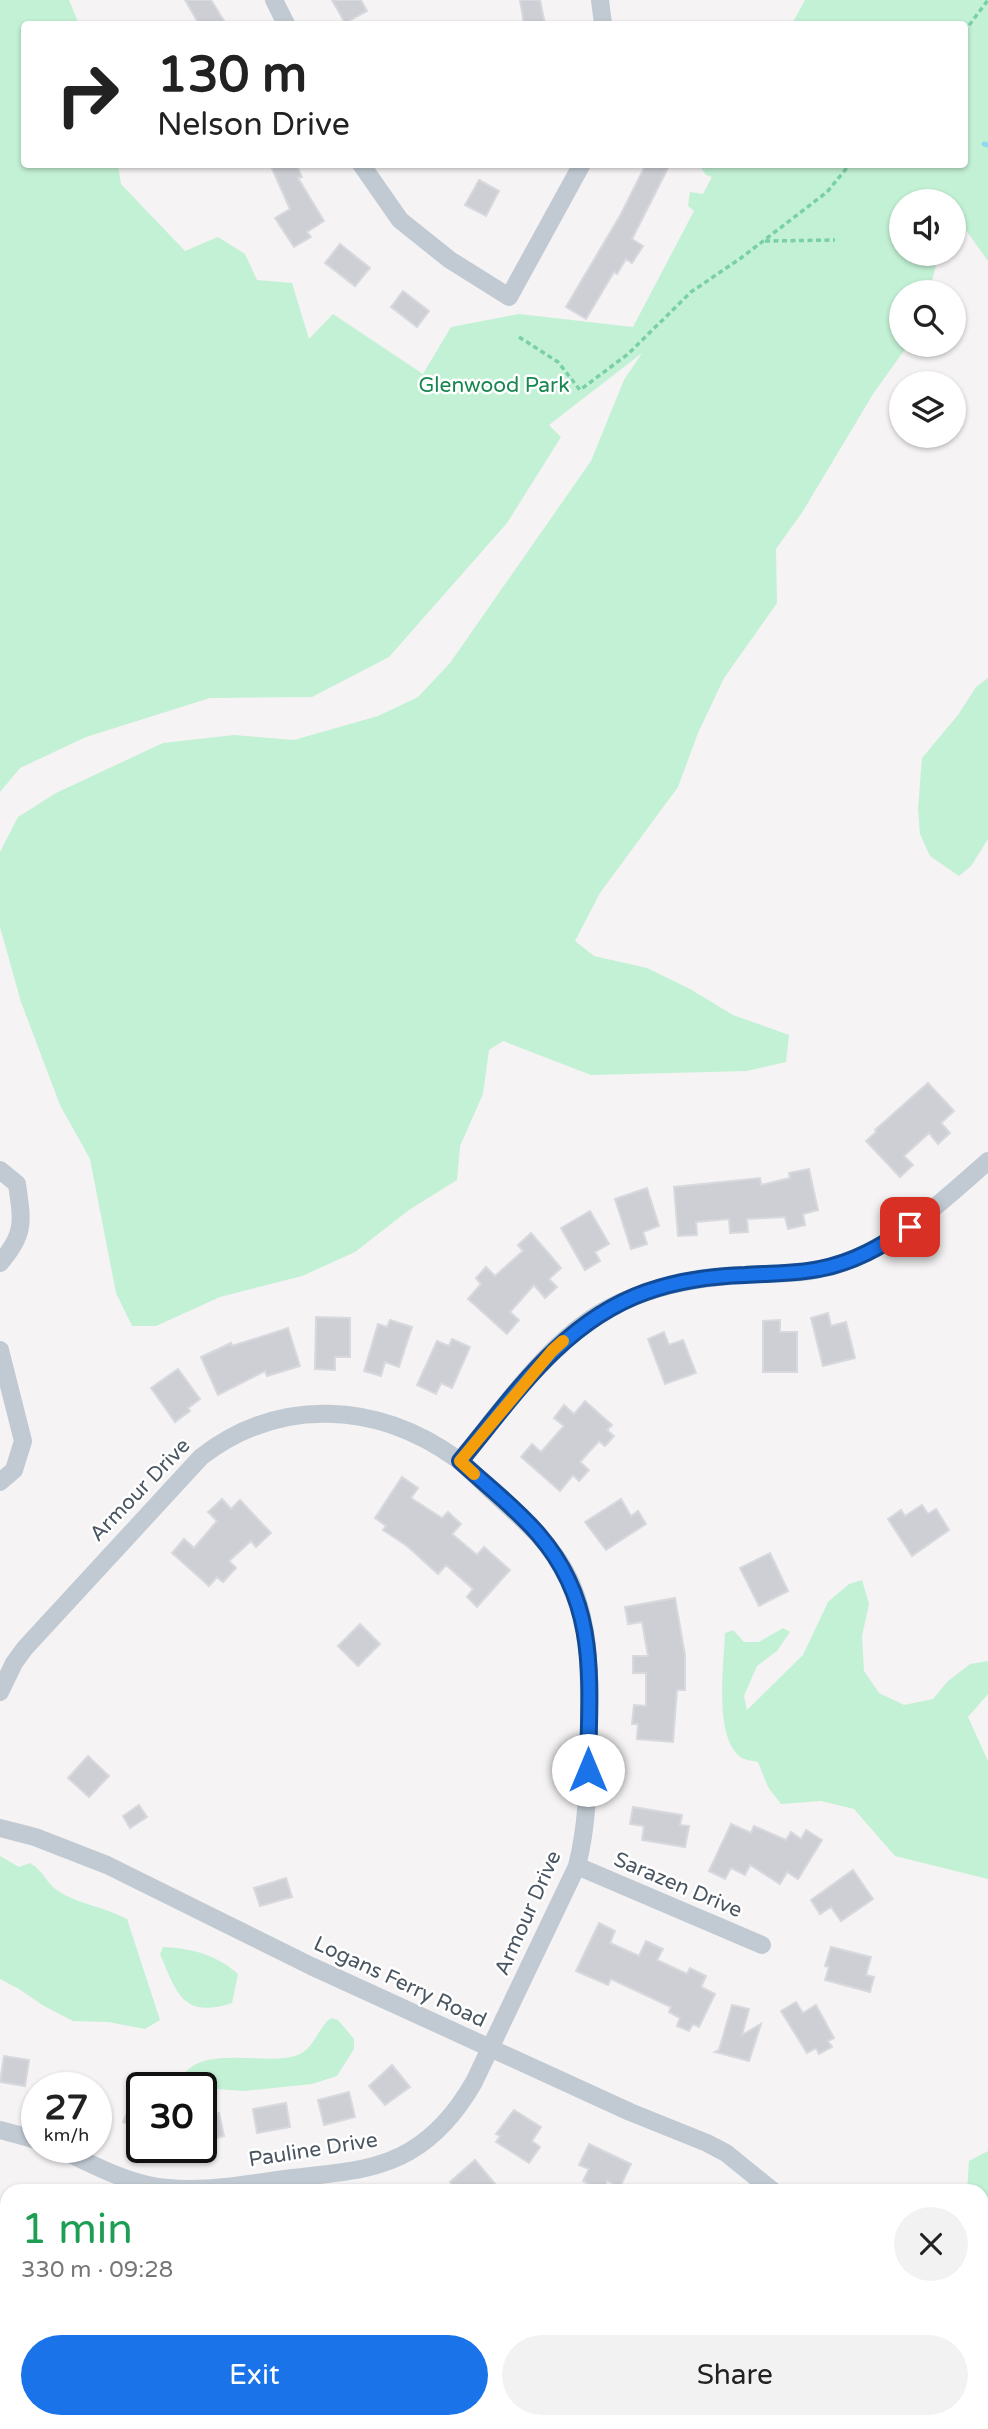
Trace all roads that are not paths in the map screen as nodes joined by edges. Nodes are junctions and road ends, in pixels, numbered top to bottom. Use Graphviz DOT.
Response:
graph roads {
  1 [pos="274,0"];
  2 [pos="600,0"];
  3 [pos="284,21"];
  4 [pos="603,21"];
  5 [pos="364,168"];
  6 [pos="580,168"];
  7 [pos="988,1161"];
  8 [pos="0,1170"];
  9 [pos="0,1263"];
  10 [pos="0,1350"];
  11 [pos="460,1461"];
  12 [pos="0,1482"];
  13 [pos="0,1692"];
  14 [pos="0,1828"];
  15 [pos="577,1866"];
  16 [pos="762,1945"];
  17 [pos="491,2049"];
  18 [pos="0,2130"];
  19 [pos="21,2136"];
  20 [pos="90,2163"];
  21 [pos="148,2184"];
  22 [pos="246,2184"];
  23 [pos="765,2184"];
  1 -- 3 [label="street"];
  2 -- 4 [label="street"];
  5 -- 6 [label="street"];
  7 -- 11 [label="street"];
  8 -- 9 [label="street"];
  10 -- 12 [label="street"];
  11 -- 13 [label="street, Armour Drive"];
  11 -- 15 [label="street, Armour Drive"];
  14 -- 17 [label="street, Logans Ferry Road"];
  15 -- 16 [label="street, Sarazen Drive"];
  15 -- 17 [label="street, Armour Drive"];
  17 -- 22 [label="street, Pauline Drive"];
  17 -- 23 [label="street, Logans Ferry Road"];
  18 -- 19 [label="street"];
  20 -- 21 [label="street, Pauline Drive"];
}
